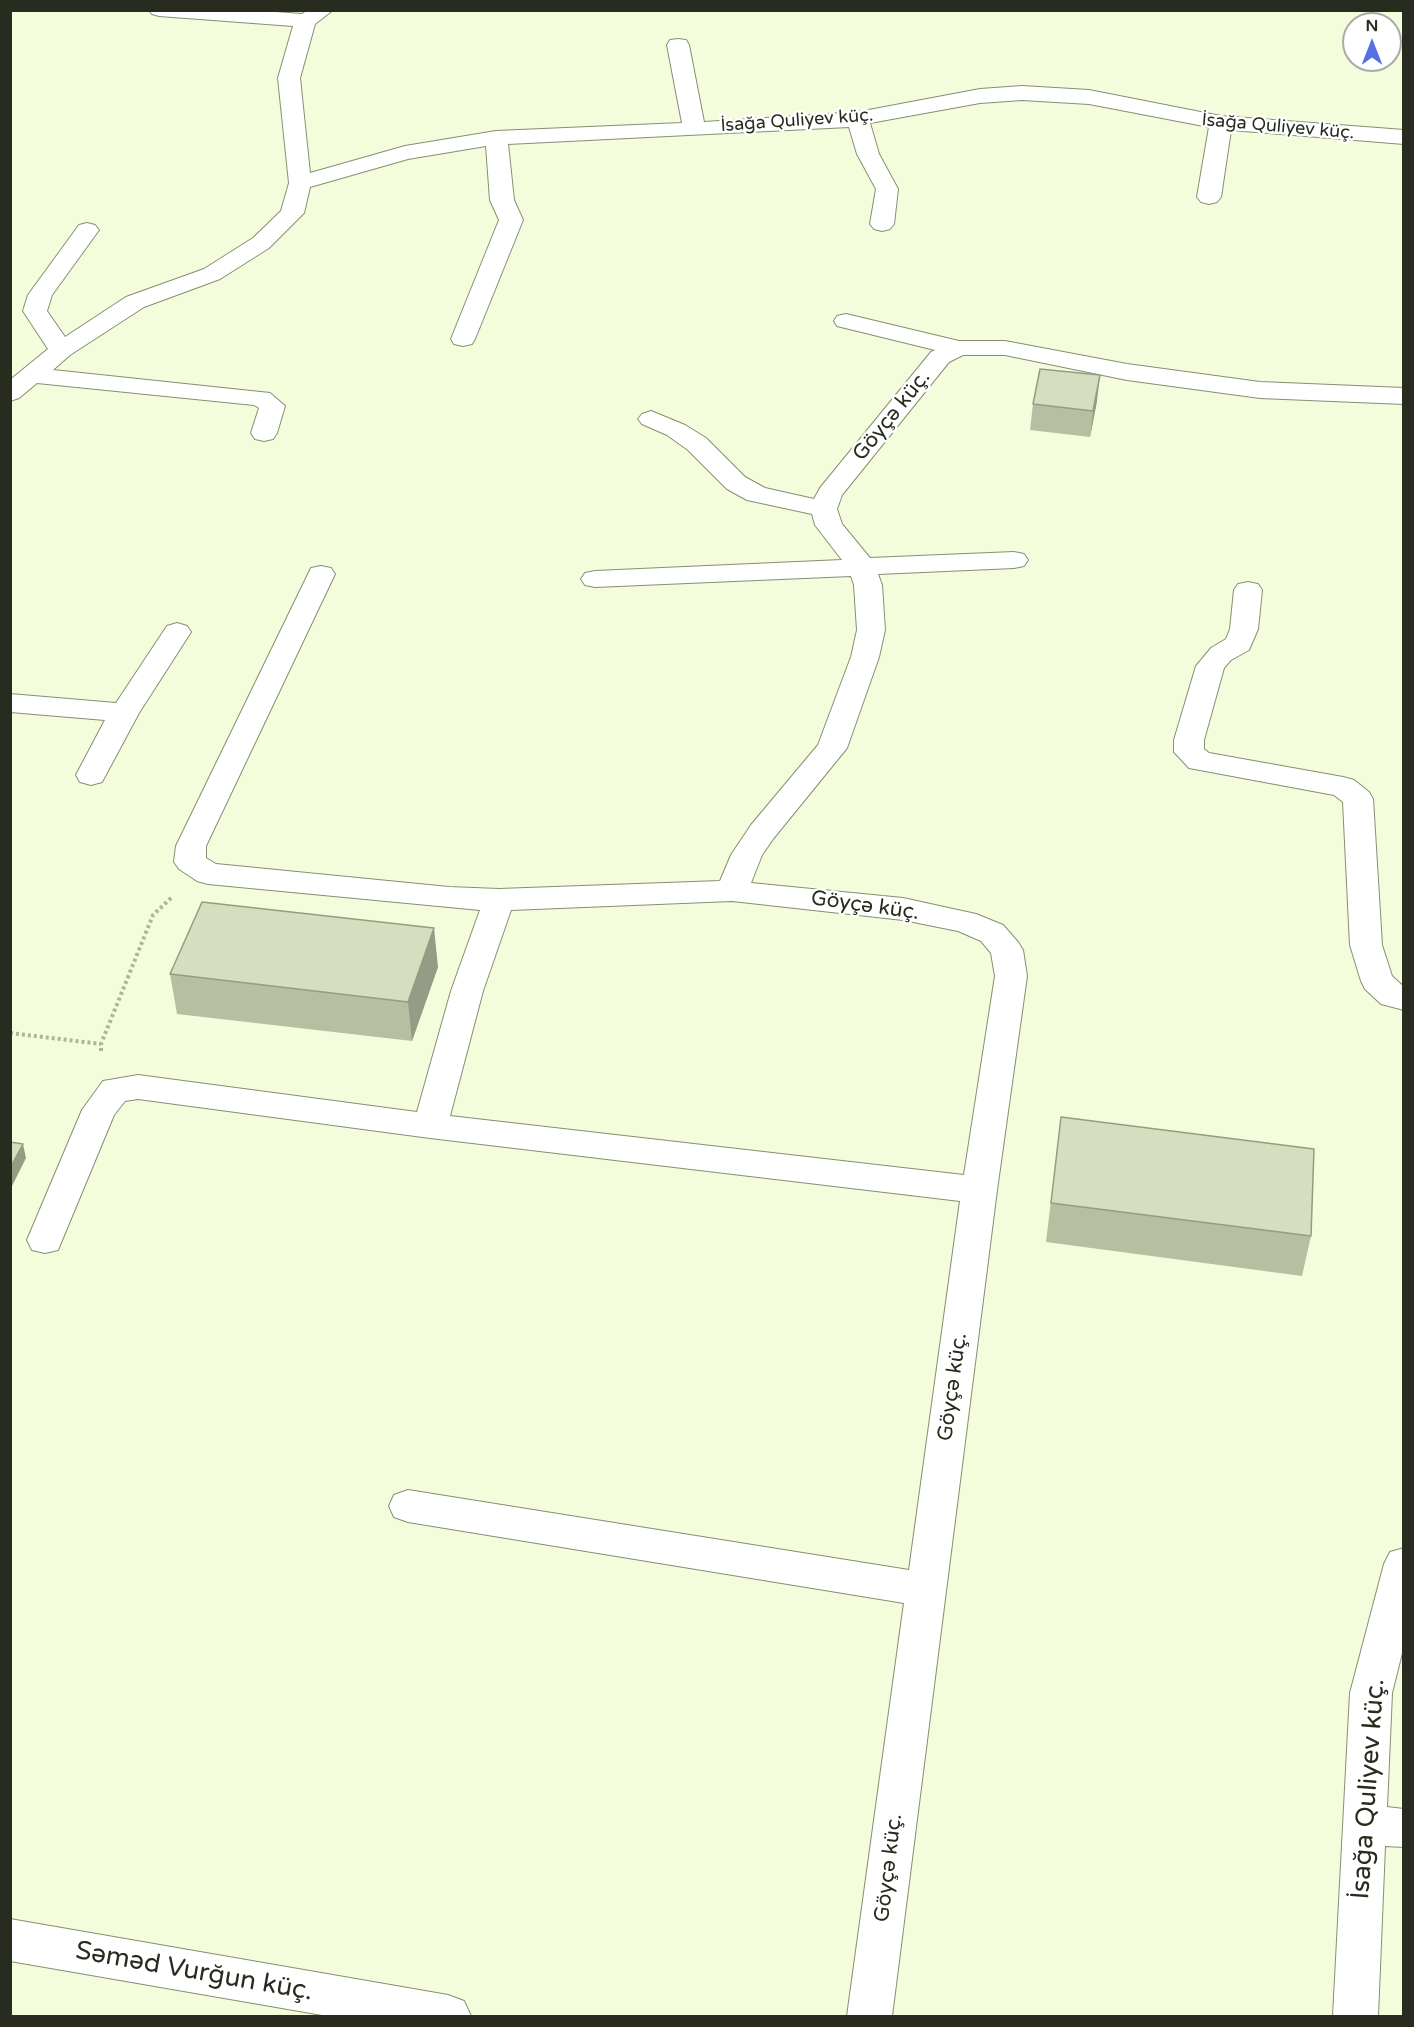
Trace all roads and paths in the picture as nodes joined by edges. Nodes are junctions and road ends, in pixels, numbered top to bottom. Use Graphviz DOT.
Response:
graph roads {
  1 [pos="159,10"];
  2 [pos="315,16"];
  3 [pos="678,45"];
  4 [pos="858,119"];
  5 [pos="1221,123"];
  6 [pos="694,129"];
  7 [pos="1404,137"];
  8 [pos="496,138"];
  9 [pos="300,183"];
  10 [pos="1209,197"];
  11 [pos="882,224"];
  12 [pos="87,230"];
  13 [pos="846,321"];
  14 [pos="463,339"];
  15 [pos="959,348"];
  16 [pos="61,350"];
  17 [pos="34,375"];
  18 [pos="10,393"];
  19 [pos="1404,396"];
  20 [pos="651,419"];
  21 [pos="264,433"];
  22 [pos="824,509"];
  23 [pos="1014,560"];
  24 [pos="862,566"];
  25 [pos="321,574"];
  26 [pos="595,579"];
  27 [pos="1248,590"];
  28 [pos="177,632"];
  29 [pos="10,703"];
  30 [pos="124,713"];
  31 [pos="91,775"];
  32 [pos="208,874"];
  33 [pos="732,891"];
  34 [pos="499,900"];
  35 [pos="1404,999"];
  36 [pos="10,1034"];
  37 [pos="101,1044"];
  38 [pos="115,1090"];
  39 [pos="430,1125"];
  40 [pos="979,1190"];
  41 [pos="45,1240"];
  42 [pos="408,1506"];
  43 [pos="1404,1564"];
  44 [pos="926,1590"];
  45 [pos="1363,1825"];
  46 [pos="1404,1828"];
  47 [pos="10,1940"];
  48 [pos="448,2016"];
  49 [pos="870,2016"];
  50 [pos="1356,2016"];
  1 -- 2 [label="street"];
  2 -- 9 [label="street"];
  3 -- 6 [label="street"];
  4 -- 5 [label="street, İsağa Quliyev küç."];
  4 -- 6 [label="street, İsağa Quliyev küç."];
  4 -- 11 [label="street"];
  5 -- 7 [label="street, İsağa Quliyev küç."];
  5 -- 10 [label="street"];
  6 -- 8 [label="street, İsağa Quliyev küç."];
  8 -- 9 [label="street, İsağa Quliyev küç."];
  8 -- 14 [label="street"];
  9 -- 16 [label="street"];
  12 -- 16 [label="street"];
  13 -- 15 [label="street"];
  15 -- 19 [label="street"];
  15 -- 22 [label="street, Göyçə küç."];
  16 -- 17 [label="street"];
  17 -- 18 [label="street"];
  17 -- 21 [label="street"];
  20 -- 22 [label="street"];
  22 -- 24 [label="street"];
  23 -- 24 [label="street"];
  24 -- 26 [label="street"];
  24 -- 33 [label="street"];
  25 -- 32 [label="street"];
  27 -- 35 [label="street"];
  28 -- 30 [label="street"];
  29 -- 30 [label="street"];
  30 -- 31 [label="street"];
  32 -- 34 [label="street, Göyçə küç."];
  32 -- 37 [label="path"];
  33 -- 34 [label="street, Göyçə küç."];
  33 -- 40 [label="street, Göyçə küç."];
  34 -- 39 [label="street"];
  36 -- 37 [label="path"];
  37 -- 38 [label="path"];
  38 -- 39 [label="street"];
  38 -- 41 [label="street"];
  39 -- 40 [label="street"];
  40 -- 44 [label="street, Göyçə küç."];
  42 -- 44 [label="street"];
  43 -- 45 [label="street, İsağa Quliyev küç."];
  44 -- 49 [label="street, Göyçə küç."];
  45 -- 46 [label="street"];
  45 -- 50 [label="street, İsağa Quliyev küç."];
  47 -- 48 [label="street, Səməd Vurğun küç."];
}
